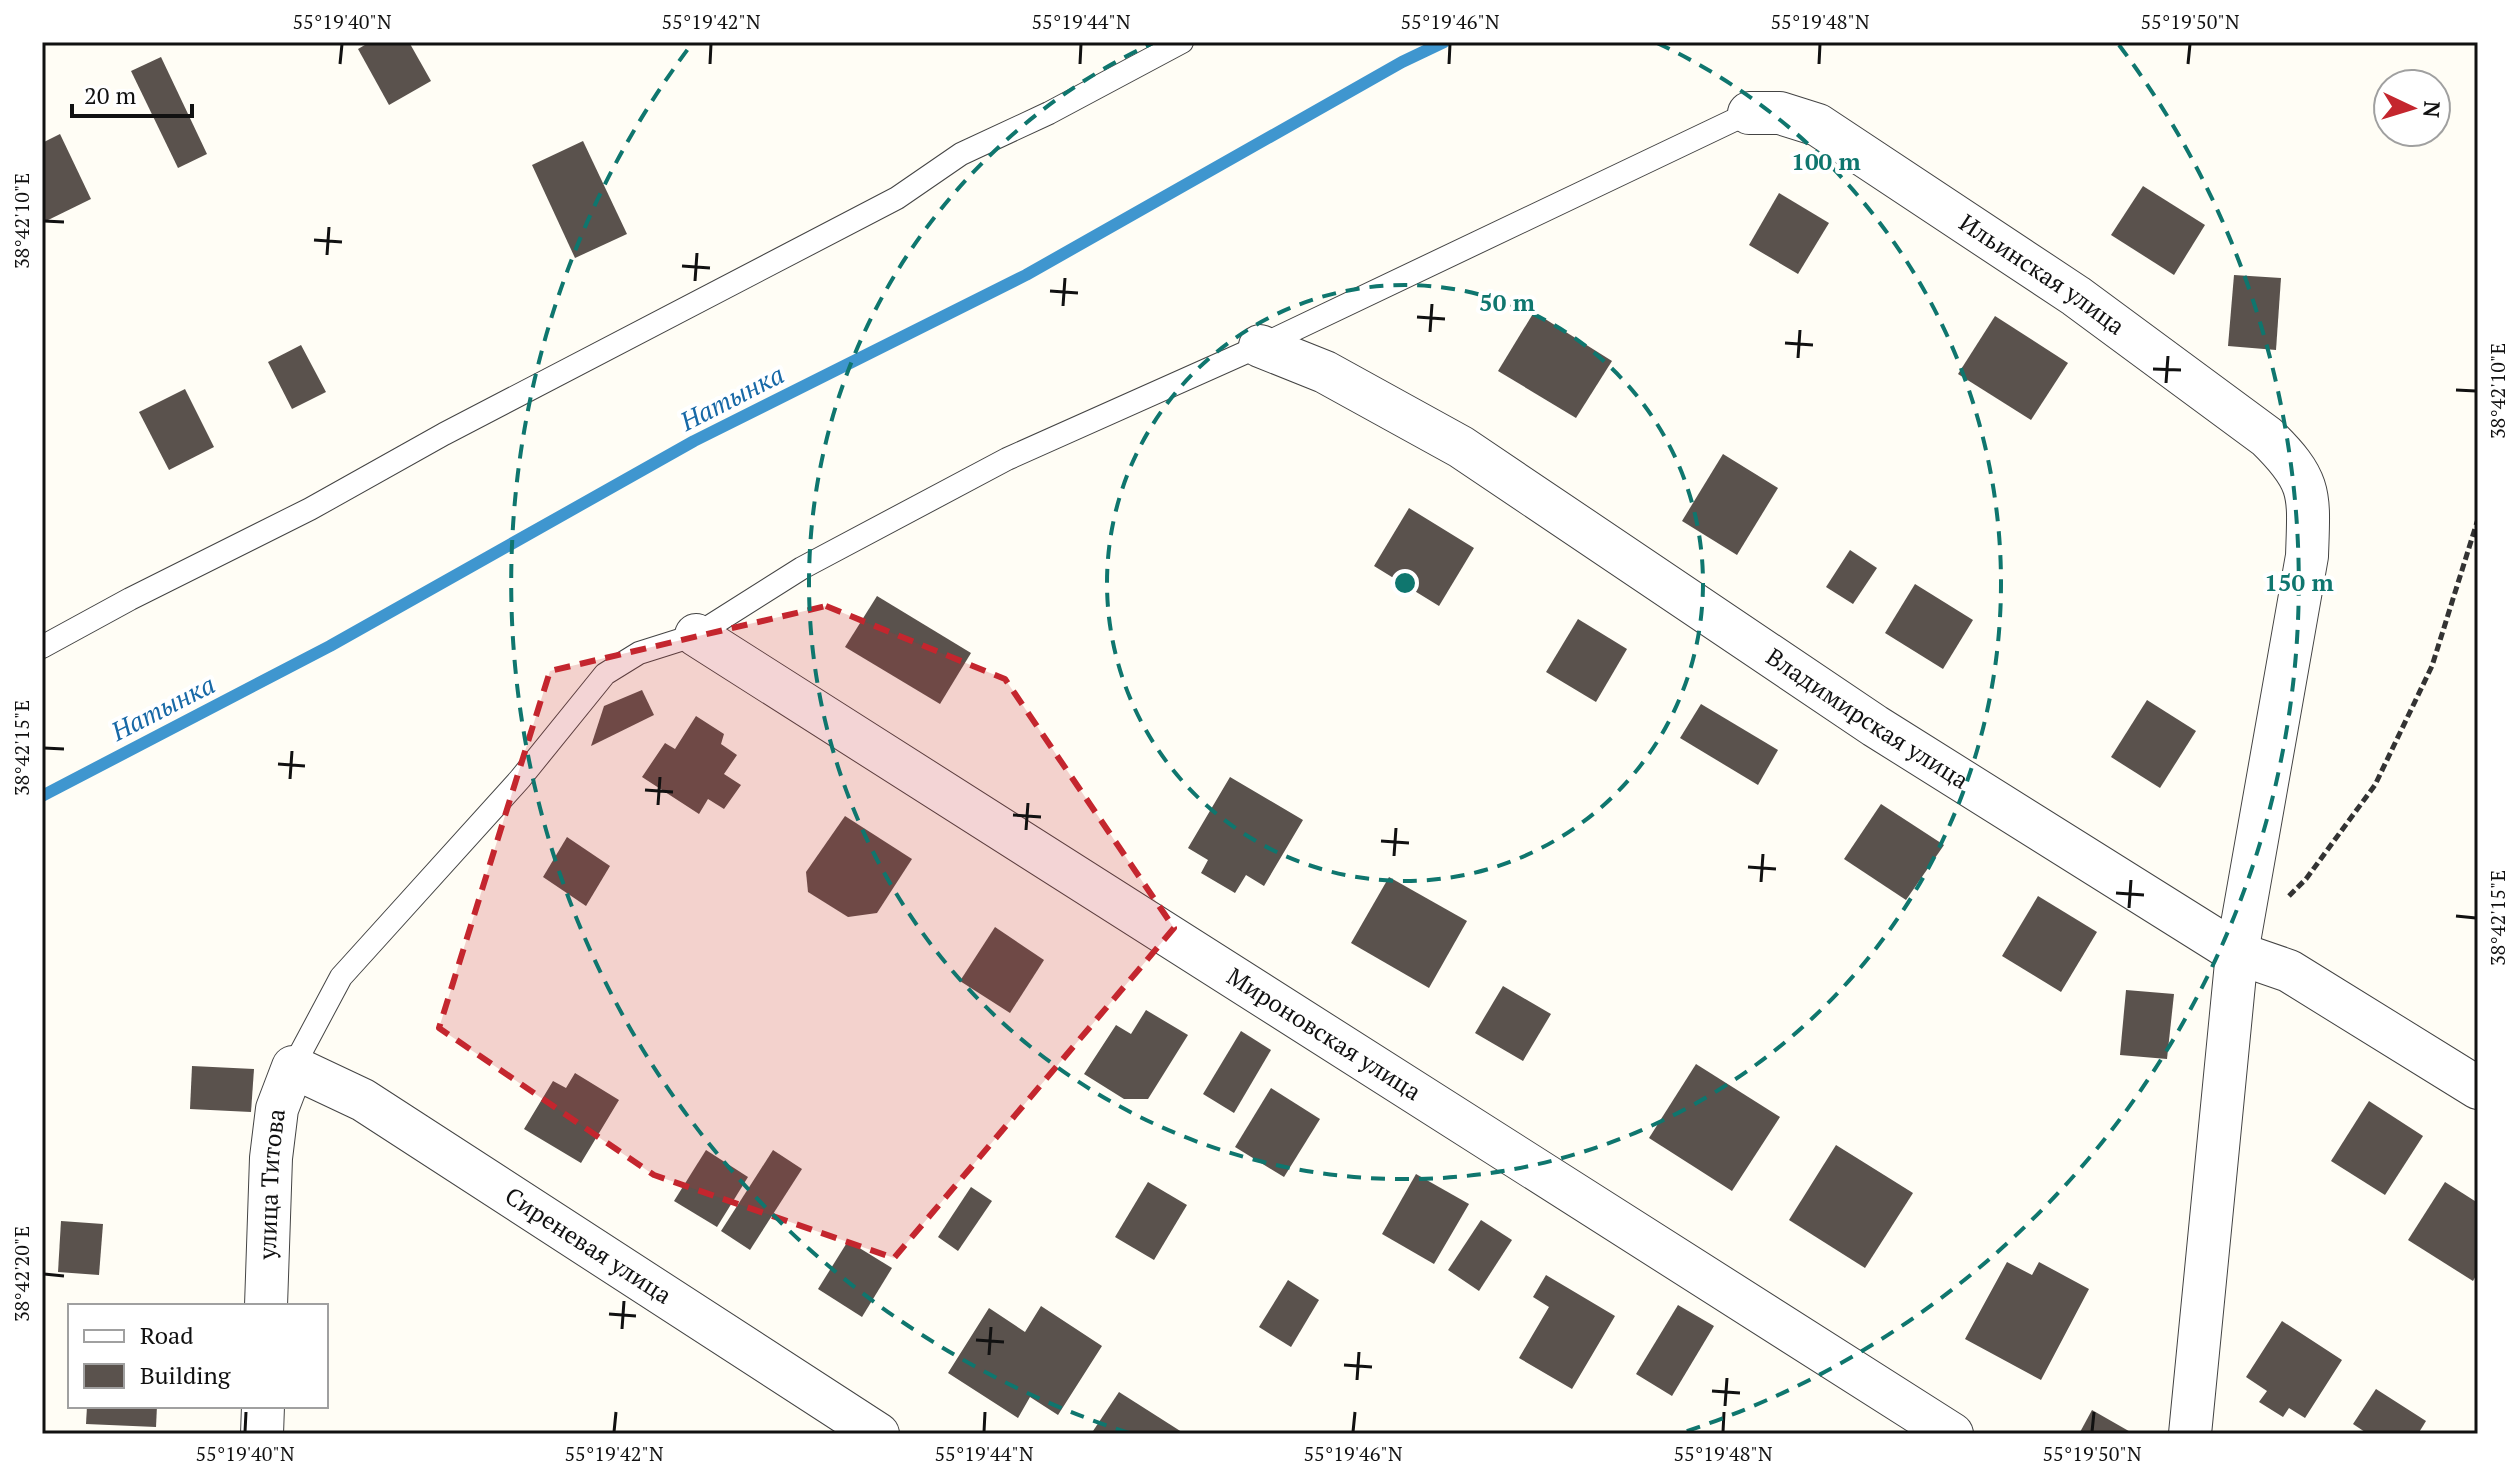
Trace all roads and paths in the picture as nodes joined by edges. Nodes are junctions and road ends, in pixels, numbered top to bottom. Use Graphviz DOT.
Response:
graph roads {
  1 [pos="1182,42"];
  2 [pos="1749,113"];
  3 [pos="1260,346"];
  4 [pos="2478,519"];
  5 [pos="696,635"];
  6 [pos="42,647"];
  7 [pos="2286,900"];
  8 [pos="2237,953"];
  9 [pos="293,1067"];
  10 [pos="2478,1088"];
  11 [pos="266,1304"];
  12 [pos="263,1408"];
  13 [pos="262,1434"];
  14 [pos="878,1434"];
  15 [pos="1952,1434"];
  16 [pos="2190,1434"];
  1 -- 6 [label="lane"];
  2 -- 3 [label="lane"];
  2 -- 8 [label="street, Ильинская улица"];
  3 -- 5 [label="lane"];
  3 -- 8 [label="street, Владимирская улица"];
  4 -- 7 [label="path"];
  5 -- 9 [label="lane"];
  5 -- 15 [label="street, Мироновская улица"];
  8 -- 10 [label="street, Владимирская улица"];
  8 -- 16 [label="street"];
  9 -- 11 [label="street, улица Титова"];
  9 -- 14 [label="street, Сиреневая улица"];
  12 -- 13 [label="street"];
}
